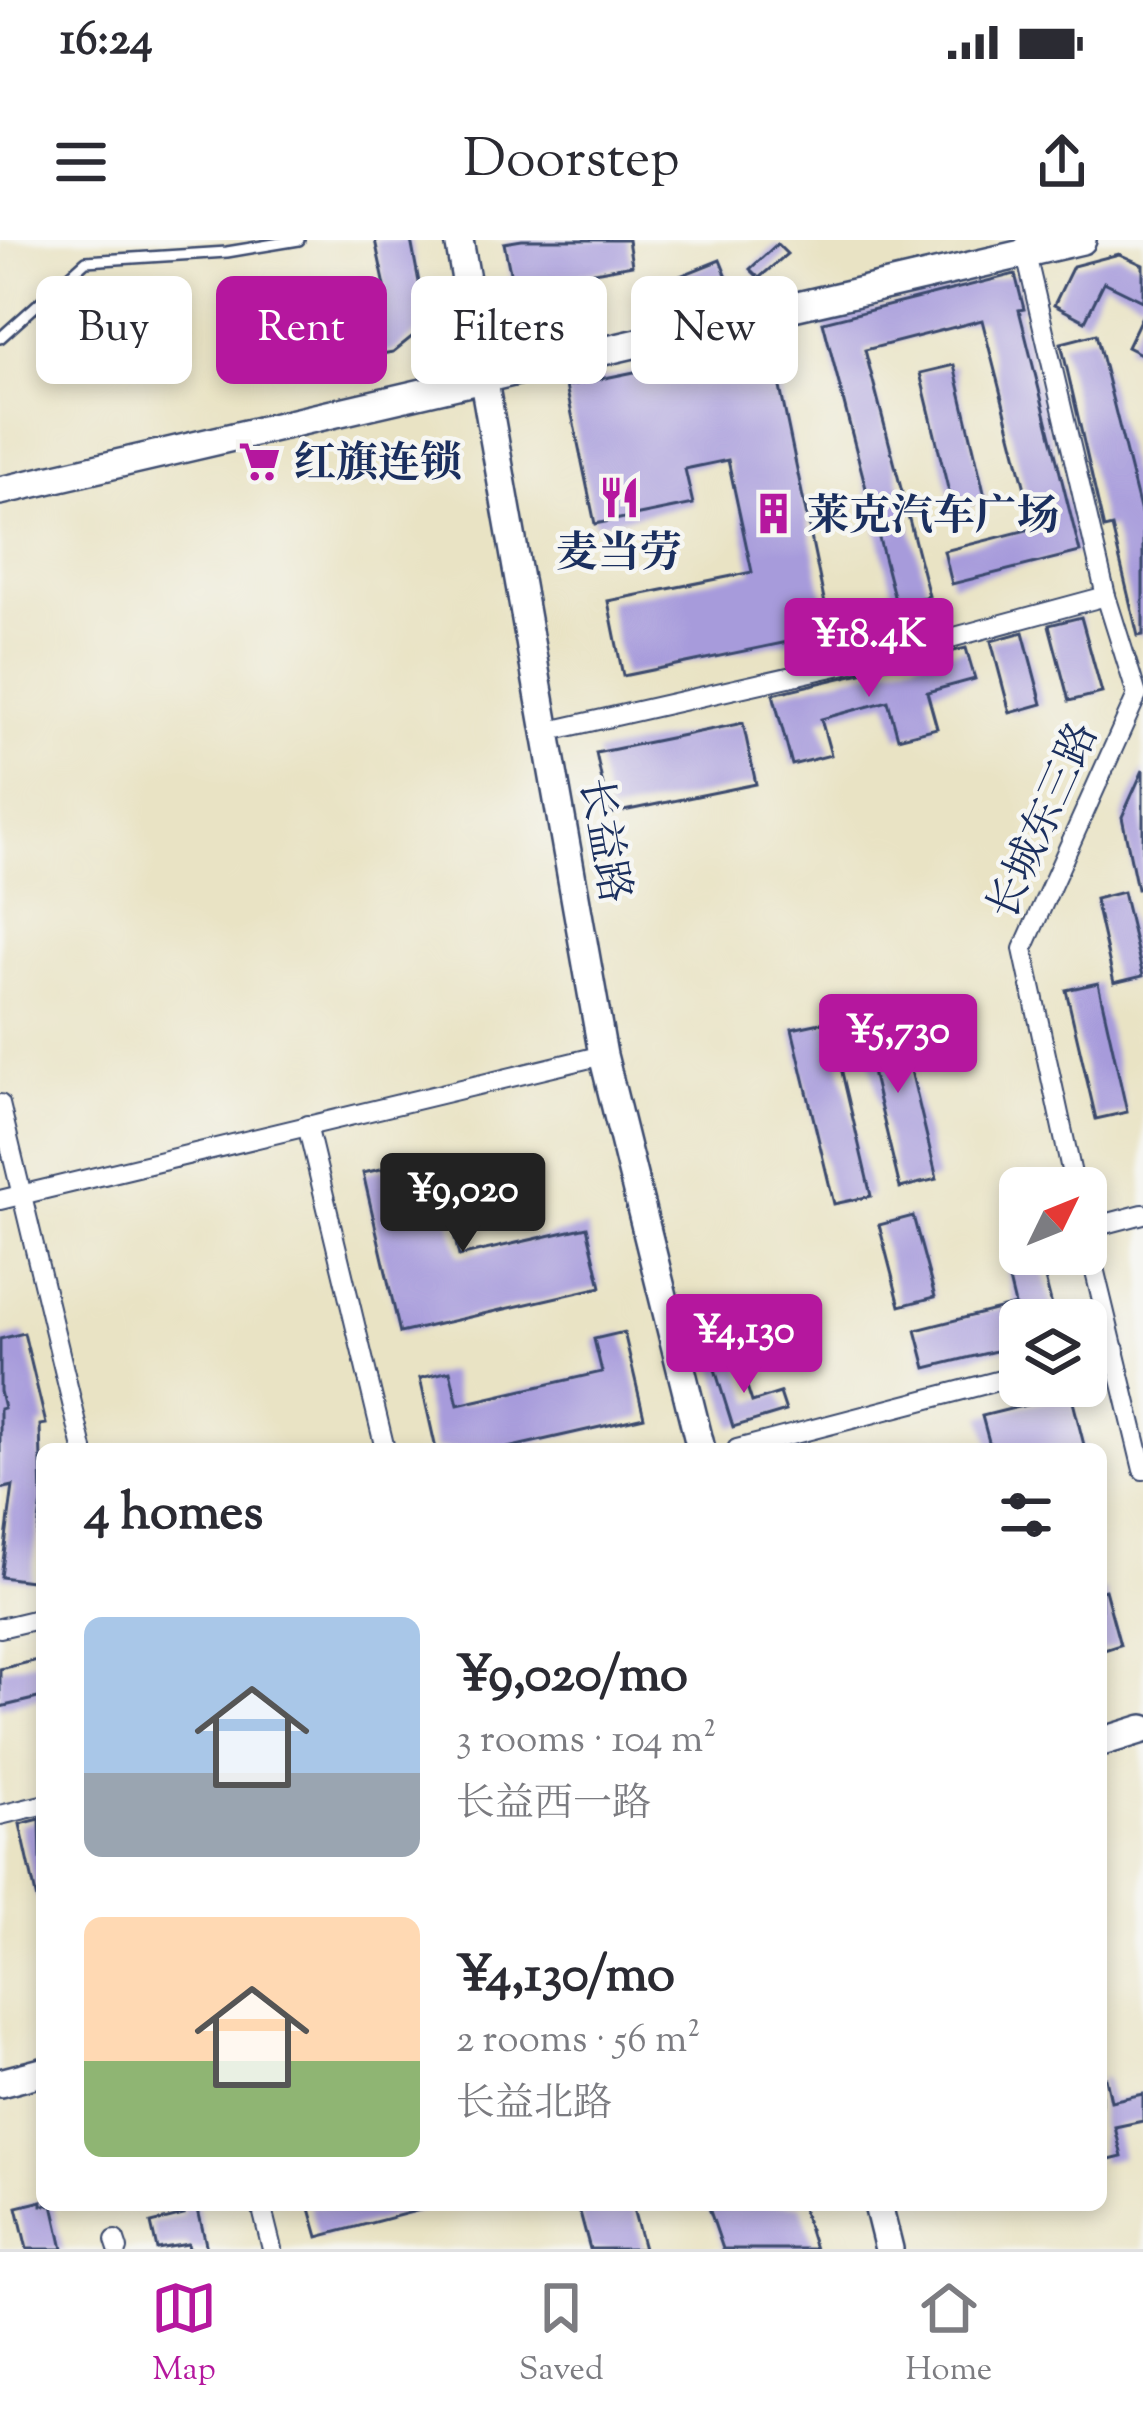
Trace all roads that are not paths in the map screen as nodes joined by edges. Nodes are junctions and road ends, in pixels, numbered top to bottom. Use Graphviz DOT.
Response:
graph roads {
  1 [pos="298,240"];
  2 [pos="459,240"];
  3 [pos="1082,240"];
  4 [pos="1024,246"];
  5 [pos="466,276"];
  6 [pos="0,338"];
  7 [pos="607,346"];
  8 [pos="447,384"];
  9 [pos="487,384"];
  10 [pos="0,491"];
  11 [pos="1106,596"];
  12 [pos="1140,694"];
  13 [pos="545,732"];
  14 [pos="603,1054"];
  15 [pos="0,1104"];
  16 [pos="307,1125"];
  17 [pos="1071,1167"];
  18 [pos="24,1194"];
  19 [pos="0,1200"];
  20 [pos="1143,1214"];
  21 [pos="1107,1225"];
  22 [pos="1097,1275"];
  23 [pos="1115,1350"];
  24 [pos="1107,1352"];
  25 [pos="999,1380"];
  26 [pos="81,1443"];
  27 [pos="384,1443"];
  28 [pos="699,1443"];
  29 [pos="760,1443"];
  30 [pos="1143,1470"];
  31 [pos="36,1619"];
  32 [pos="0,1628"];
  33 [pos="1143,1729"];
  34 [pos="1107,1740"];
  35 [pos="36,1806"];
  36 [pos="0,1815"];
  37 [pos="36,2074"];
  38 [pos="0,2083"];
  39 [pos="262,2211"];
  40 [pos="880,2211"];
  41 [pos="272,2249"];
  42 [pos="889,2249"];
  1 -- 6 [label="lane"];
  2 -- 5 [label="main road, 长益路"];
  3 -- 4 [label="main road"];
  4 -- 7 [label="main road"];
  4 -- 11 [label="street"];
  8 -- 10 [label="main road"];
  9 -- 13 [label="main road, 长益路"];
  11 -- 12 [label="street"];
  11 -- 13 [label="street"];
  12 -- 17 [label="street, 长城东三路"];
  13 -- 14 [label="main road, 长益路"];
  14 -- 16 [label="street"];
  14 -- 28 [label="main road, 长益路"];
  15 -- 18 [label="street"];
  16 -- 18 [label="street"];
  16 -- 27 [label="street"];
  18 -- 19 [label="street"];
  18 -- 26 [label="street"];
  20 -- 21 [label="street"];
  22 -- 23 [label="street"];
  23 -- 24 [label="street"];
  23 -- 30 [label="street"];
  25 -- 29 [label="street"];
  31 -- 32 [label="street"];
  33 -- 34 [label="main road"];
  35 -- 36 [label="street"];
  37 -- 38 [label="main road"];
  39 -- 41 [label="street"];
  40 -- 42 [label="main road"];
}
